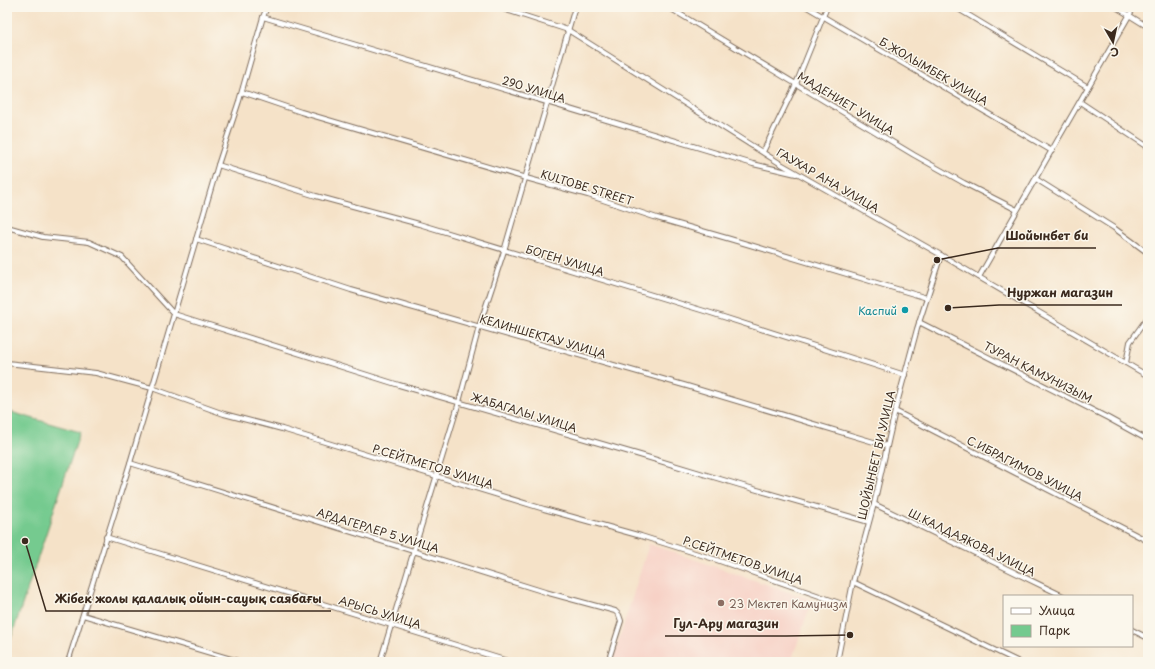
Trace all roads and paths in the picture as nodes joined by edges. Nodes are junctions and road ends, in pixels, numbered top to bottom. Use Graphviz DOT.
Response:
graph roads {
  1 [pos="267,7"];
  2 [pos="497,7"];
  3 [pos="575,7"];
  4 [pos="668,7"];
  5 [pos="807,7"];
  6 [pos="827,7"];
  7 [pos="955,7"];
  8 [pos="1116,7"];
  9 [pos="1134,7"];
  10 [pos="1129,15"];
  11 [pos="263,17"];
  12 [pos="823,17"];
  13 [pos="1148,27"];
  14 [pos="568,30"];
  15 [pos="796,84"];
  16 [pos="1088,87"];
  17 [pos="242,92"];
  18 [pos="547,102"];
  19 [pos="1080,102"];
  20 [pos="1148,147"];
  21 [pos="1052,151"];
  22 [pos="763,152"];
  23 [pos="218,165"];
  24 [pos="800,175"];
  25 [pos="526,178"];
  26 [pos="1036,179"];
  27 [pos="1017,210"];
  28 [pos="7,227"];
  29 [pos="196,239"];
  30 [pos="504,251"];
  31 [pos="1148,253"];
  32 [pos="941,255"];
  33 [pos="979,278"];
  34 [pos="927,298"];
  35 [pos="174,314"];
  36 [pos="1148,317"];
  37 [pos="919,322"];
  38 [pos="479,327"];
  39 [pos="7,363"];
  40 [pos="1126,363"];
  41 [pos="905,375"];
  42 [pos="1148,376"];
  43 [pos="152,388"];
  44 [pos="459,402"];
  45 [pos="894,411"];
  46 [pos="1148,440"];
  47 [pos="887,446"];
  48 [pos="130,463"];
  49 [pos="436,476"];
  50 [pos="874,504"];
  51 [pos="869,522"];
  52 [pos="106,537"];
  53 [pos="1148,541"];
  54 [pos="413,550"];
  55 [pos="853,582"];
  56 [pos="1061,595"];
  57 [pos="848,606"];
  58 [pos="83,615"];
  59 [pos="391,625"];
  60 [pos="1133,630"];
  61 [pos="1148,638"];
  62 [pos="838,661"];
  63 [pos="68,662"];
  64 [pos="241,662"];
  65 [pos="380,662"];
  66 [pos="511,662"];
  67 [pos="608,662"];
  68 [pos="1019,662"];
  1 -- 11 [label="street"];
  2 -- 14 [label="street, ГАУХАР АНА УЛИЦА"];
  3 -- 14 [label="street"];
  4 -- 15 [label="street, МАДЕНИЕТ УЛИЦА"];
  5 -- 12 [label="street, Б.ЖОЛЫМБЕК УЛИЦА"];
  6 -- 12 [label="street"];
  7 -- 16 [label="street"];
  8 -- 10 [label="street"];
  9 -- 10 [label="street"];
  10 -- 13 [label="street"];
  10 -- 16 [label="street"];
  11 -- 17 [label="street"];
  11 -- 18 [label="street, 290 УЛИЦА"];
  12 -- 15 [label="street"];
  12 -- 21 [label="street, Б.ЖОЛЫМБЕК УЛИЦА"];
  14 -- 18 [label="street"];
  14 -- 22 [label="street, ГАУХАР АНА УЛИЦА"];
  15 -- 22 [label="street"];
  15 -- 27 [label="street, МАДЕНИЕТ УЛИЦА"];
  16 -- 19 [label="street"];
  17 -- 23 [label="street"];
  17 -- 25 [label="street, KULTOBE STREET"];
  18 -- 24 [label="street, 290 УЛИЦА"];
  18 -- 25 [label="street"];
  19 -- 20 [label="street"];
  19 -- 21 [label="street"];
  21 -- 26 [label="street"];
  22 -- 24 [label="street, ГАУХАР АНА УЛИЦА"];
  23 -- 29 [label="street"];
  23 -- 30 [label="street, БОГЕН УЛИЦА"];
  24 -- 32 [label="street, ГАУХАР АНА УЛИЦА"];
  25 -- 30 [label="street"];
  25 -- 34 [label="street, KULTOBE STREET"];
  26 -- 27 [label="street"];
  26 -- 31 [label="street"];
  27 -- 33 [label="street"];
  28 -- 35 [label="street"];
  29 -- 35 [label="street"];
  29 -- 38 [label="street, КЕЛИНШЕКТАУ УЛИЦА"];
  30 -- 38 [label="street"];
  30 -- 41 [label="street, БОГЕН УЛИЦА"];
  32 -- 33 [label="street, ГАУХАР АНА УЛИЦА"];
  32 -- 34 [label="street, ШОЙЫНБЕТ БИ УЛИЦА"];
  33 -- 40 [label="street, ГАУХАР АНА УЛИЦА"];
  34 -- 37 [label="street, ШОЙЫНБЕТ БИ УЛИЦА"];
  35 -- 43 [label="street"];
  35 -- 44 [label="street, ЖАБАГАЛЫ УЛИЦА"];
  36 -- 40 [label="street"];
  37 -- 41 [label="street, ШОЙЫНБЕТ БИ УЛИЦА"];
  37 -- 46 [label="street, ТУРАН КАМУНИЗЫМ"];
  38 -- 44 [label="street"];
  38 -- 47 [label="street, КЕЛИНШЕКТАУ УЛИЦА"];
  39 -- 43 [label="street, Р.СЕЙТМЕТОВ УЛИЦА"];
  40 -- 42 [label="street, ГАУХАР АНА УЛИЦА"];
  41 -- 45 [label="street, ШОЙЫНБЕТ БИ УЛИЦА"];
  43 -- 48 [label="street"];
  43 -- 49 [label="street, Р.СЕЙТМЕТОВ УЛИЦА"];
  44 -- 49 [label="street"];
  44 -- 51 [label="street, ЖАБАГАЛЫ УЛИЦА"];
  45 -- 47 [label="street, ШОЙЫНБЕТ БИ УЛИЦА"];
  45 -- 53 [label="street, С.ИБРАГИМОВ УЛИЦА"];
  47 -- 50 [label="street, ШОЙЫНБЕТ БИ УЛИЦА"];
  48 -- 52 [label="street"];
  48 -- 54 [label="street, АРДАГЕРЛЕР 5 УЛИЦА"];
  49 -- 54 [label="street"];
  49 -- 57 [label="street, Р.СЕЙТМЕТОВ УЛИЦА"];
  50 -- 51 [label="street, ШОЙЫНБЕТ БИ УЛИЦА"];
  50 -- 56 [label="street, Ш.КАЛДАЯКОВА УЛИЦА"];
  51 -- 55 [label="street, ШОЙЫНБЕТ БИ УЛИЦА"];
  52 -- 58 [label="street"];
  52 -- 59 [label="street, АРЫСЬ УЛИЦА"];
  54 -- 59 [label="street"];
  54 -- 67 [label="street, АРДАГЕРЛЕР 5 УЛИЦА"];
  55 -- 57 [label="street, ШОЙЫНБЕТ БИ УЛИЦА"];
  55 -- 68 [label="street"];
  57 -- 62 [label="street, ШОЙЫНБЕТ БИ УЛИЦА"];
  58 -- 63 [label="street"];
  58 -- 64 [label="street"];
  59 -- 65 [label="street"];
  59 -- 66 [label="street, АРЫСЬ УЛИЦА"];
  60 -- 61 [label="street"];
}
